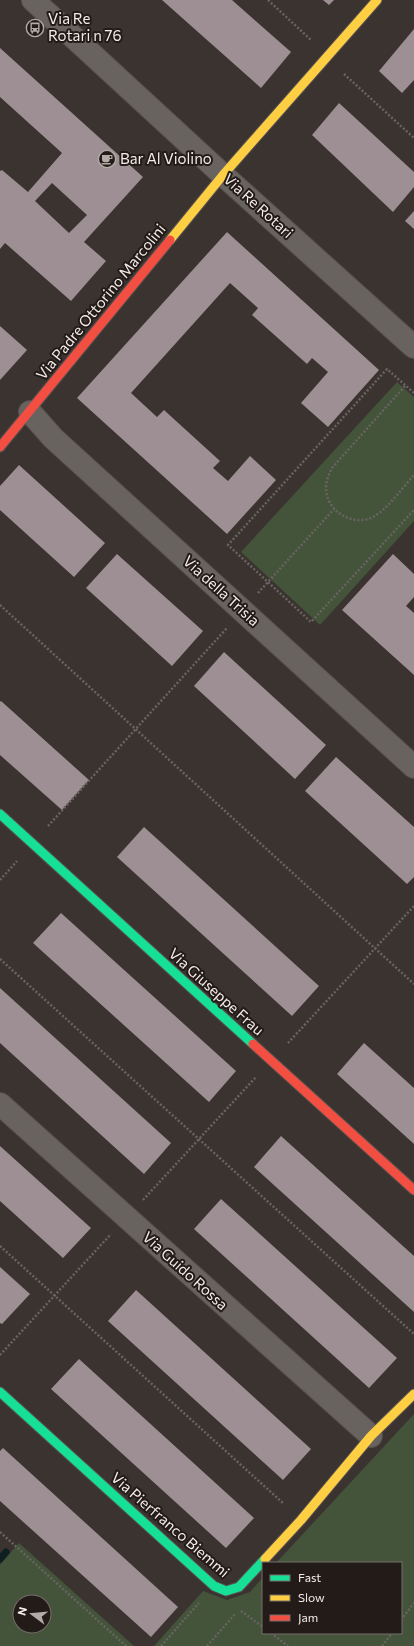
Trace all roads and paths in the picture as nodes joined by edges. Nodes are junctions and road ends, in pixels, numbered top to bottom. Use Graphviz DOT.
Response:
graph roads {
  1 [pos="33,0"];
  2 [pos="377,0"];
  3 [pos="223,175"];
  4 [pos="414,347"];
  5 [pos="405,386"];
  6 [pos="414,393"];
  7 [pos="30,412"];
  8 [pos="0,447"];
  9 [pos="414,475"];
  10 [pos="334,509"];
  11 [pos="414,510"];
  12 [pos="268,582"];
  13 [pos="0,604"];
  14 [pos="243,611"];
  15 [pos="136,729"];
  16 [pos="414,767"];
  17 [pos="0,814"];
  18 [pos="32,844"];
  19 [pos="0,880"];
  20 [pos="414,906"];
  21 [pos="375,948"];
  22 [pos="0,959"];
  23 [pos="414,984"];
  24 [pos="271,1061"];
  25 [pos="0,1104"];
  26 [pos="199,1139"];
  27 [pos="414,1190"];
  28 [pos="126,1218"];
  29 [pos="0,1246"];
  30 [pos="54,1296"];
  31 [pos="414,1334"];
  32 [pos="0,1355"];
  33 [pos="0,1392"];
  34 [pos="414,1394"];
  35 [pos="371,1436"];
  36 [pos="301,1520"];
  37 [pos="0,1532"];
  38 [pos="262,1562"];
  39 [pos="262,1562"];
  40 [pos="214,1586"];
  41 [pos="414,1603"];
  42 [pos="240,1610"];
  43 [pos="402,1619"];
  44 [pos="272,1634"];
  45 [pos="391,1634"];
  46 [pos="126,1646"];
  47 [pos="161,1646"];
  48 [pos="207,1646"];
  49 [pos="288,1646"];
  50 [pos="382,1646"];
  1 -- 3 [label="street, Via Re Rotari"];
  2 -- 3 [label="street, Via Padre Ottorino Marcolini"];
  3 -- 4 [label="street, Via Re Rotari"];
  3 -- 7 [label="street, Via Padre Ottorino Marcolini"];
  5 -- 6 [label="path"];
  5 -- 10 [label="path"];
  5 -- 12 [label="path"];
  7 -- 8 [label="street, Via Padre Ottorino Marcolini"];
  7 -- 14 [label="street, Via della Trisia"];
  9 -- 10 [label="path"];
  10 -- 12 [label="path"];
  11 -- 12 [label="path"];
  12 -- 14 [label="path"];
  13 -- 15 [label="path"];
  14 -- 15 [label="path"];
  14 -- 16 [label="street, Via della Trisia"];
  15 -- 18 [label="path"];
  15 -- 21 [label="path"];
  17 -- 18 [label="street, Via Giuseppe Frau"];
  18 -- 19 [label="path"];
  18 -- 24 [label="street, Via Giuseppe Frau"];
  20 -- 21 [label="path"];
  21 -- 23 [label="path"];
  21 -- 24 [label="path"];
  22 -- 26 [label="path"];
  24 -- 26 [label="path"];
  24 -- 27 [label="street, Via Giuseppe Frau"];
  25 -- 28 [label="street, Via Guido Rossa"];
  26 -- 28 [label="path"];
  26 -- 31 [label="path"];
  28 -- 30 [label="path"];
  28 -- 35 [label="street, Via Guido Rossa"];
  29 -- 30 [label="path"];
  30 -- 32 [label="path"];
  30 -- 36 [label="path"];
  33 -- 40 [label="street, Via Pierfranco Biemmi"];
  34 -- 35 [label="street, Via Pierfranco Biemmi"];
  35 -- 36 [label="street, Via Pierfranco Biemmi"];
  36 -- 38 [label="street, Via Pierfranco Biemmi"];
  37 -- 46 [label="path"];
  39 -- 40 [label="street, Via Pierfranco Biemmi"];
  40 -- 47 [label="path"];
  41 -- 43 [label="path"];
  42 -- 48 [label="path"];
  44 -- 49 [label="path"];
  45 -- 50 [label="path"];
}
